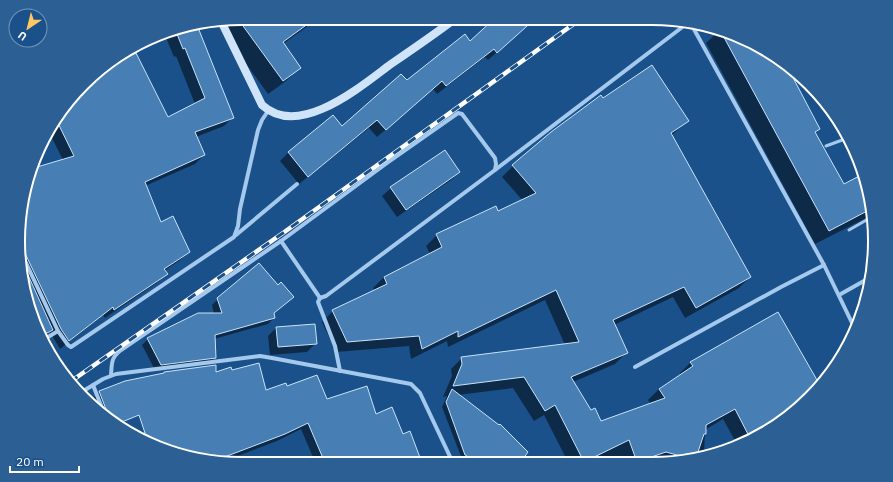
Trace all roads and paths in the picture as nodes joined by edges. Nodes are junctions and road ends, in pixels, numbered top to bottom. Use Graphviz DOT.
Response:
graph roads {
  1 [pos="446,25"];
  2 [pos="223,26"];
  3 [pos="682,27"];
  4 [pos="693,29"];
  5 [pos="268,111"];
  6 [pos="843,140"];
  7 [pos="826,146"];
  8 [pos="495,170"];
  9 [pos="297,184"];
  10 [pos="867,220"];
  11 [pos="849,230"];
  12 [pos="234,237"];
  13 [pos="281,241"];
  14 [pos="26,264"];
  15 [pos="824,265"];
  16 [pos="864,281"];
  17 [pos="838,295"];
  18 [pos="320,298"];
  19 [pos="852,323"];
  20 [pos="58,332"];
  21 [pos="47,338"];
  22 [pos="635,367"];
  23 [pos="340,371"];
  24 [pos="111,375"];
  25 [pos="93,385"];
  26 [pos="85,390"];
  27 [pos="101,404"];
  28 [pos="450,457"];
  1 -- 5 [label="street"];
  2 -- 5 [label="street"];
  3 -- 8 [label="street"];
  4 -- 15 [label="street"];
  5 -- 12 [label="street"];
  6 -- 7 [label="lane"];
  8 -- 13 [label="street"];
  8 -- 18 [label="street"];
  9 -- 12 [label="street"];
  10 -- 11 [label="lane"];
  12 -- 20 [label="street"];
  13 -- 18 [label="street"];
  13 -- 24 [label="street"];
  14 -- 20 [label="street"];
  15 -- 17 [label="street"];
  15 -- 22 [label="street"];
  16 -- 17 [label="street"];
  17 -- 19 [label="street"];
  18 -- 23 [label="street"];
  20 -- 21 [label="street"];
  23 -- 24 [label="street"];
  23 -- 28 [label="street"];
  24 -- 25 [label="street"];
  25 -- 26 [label="street"];
  25 -- 27 [label="street"];
}
